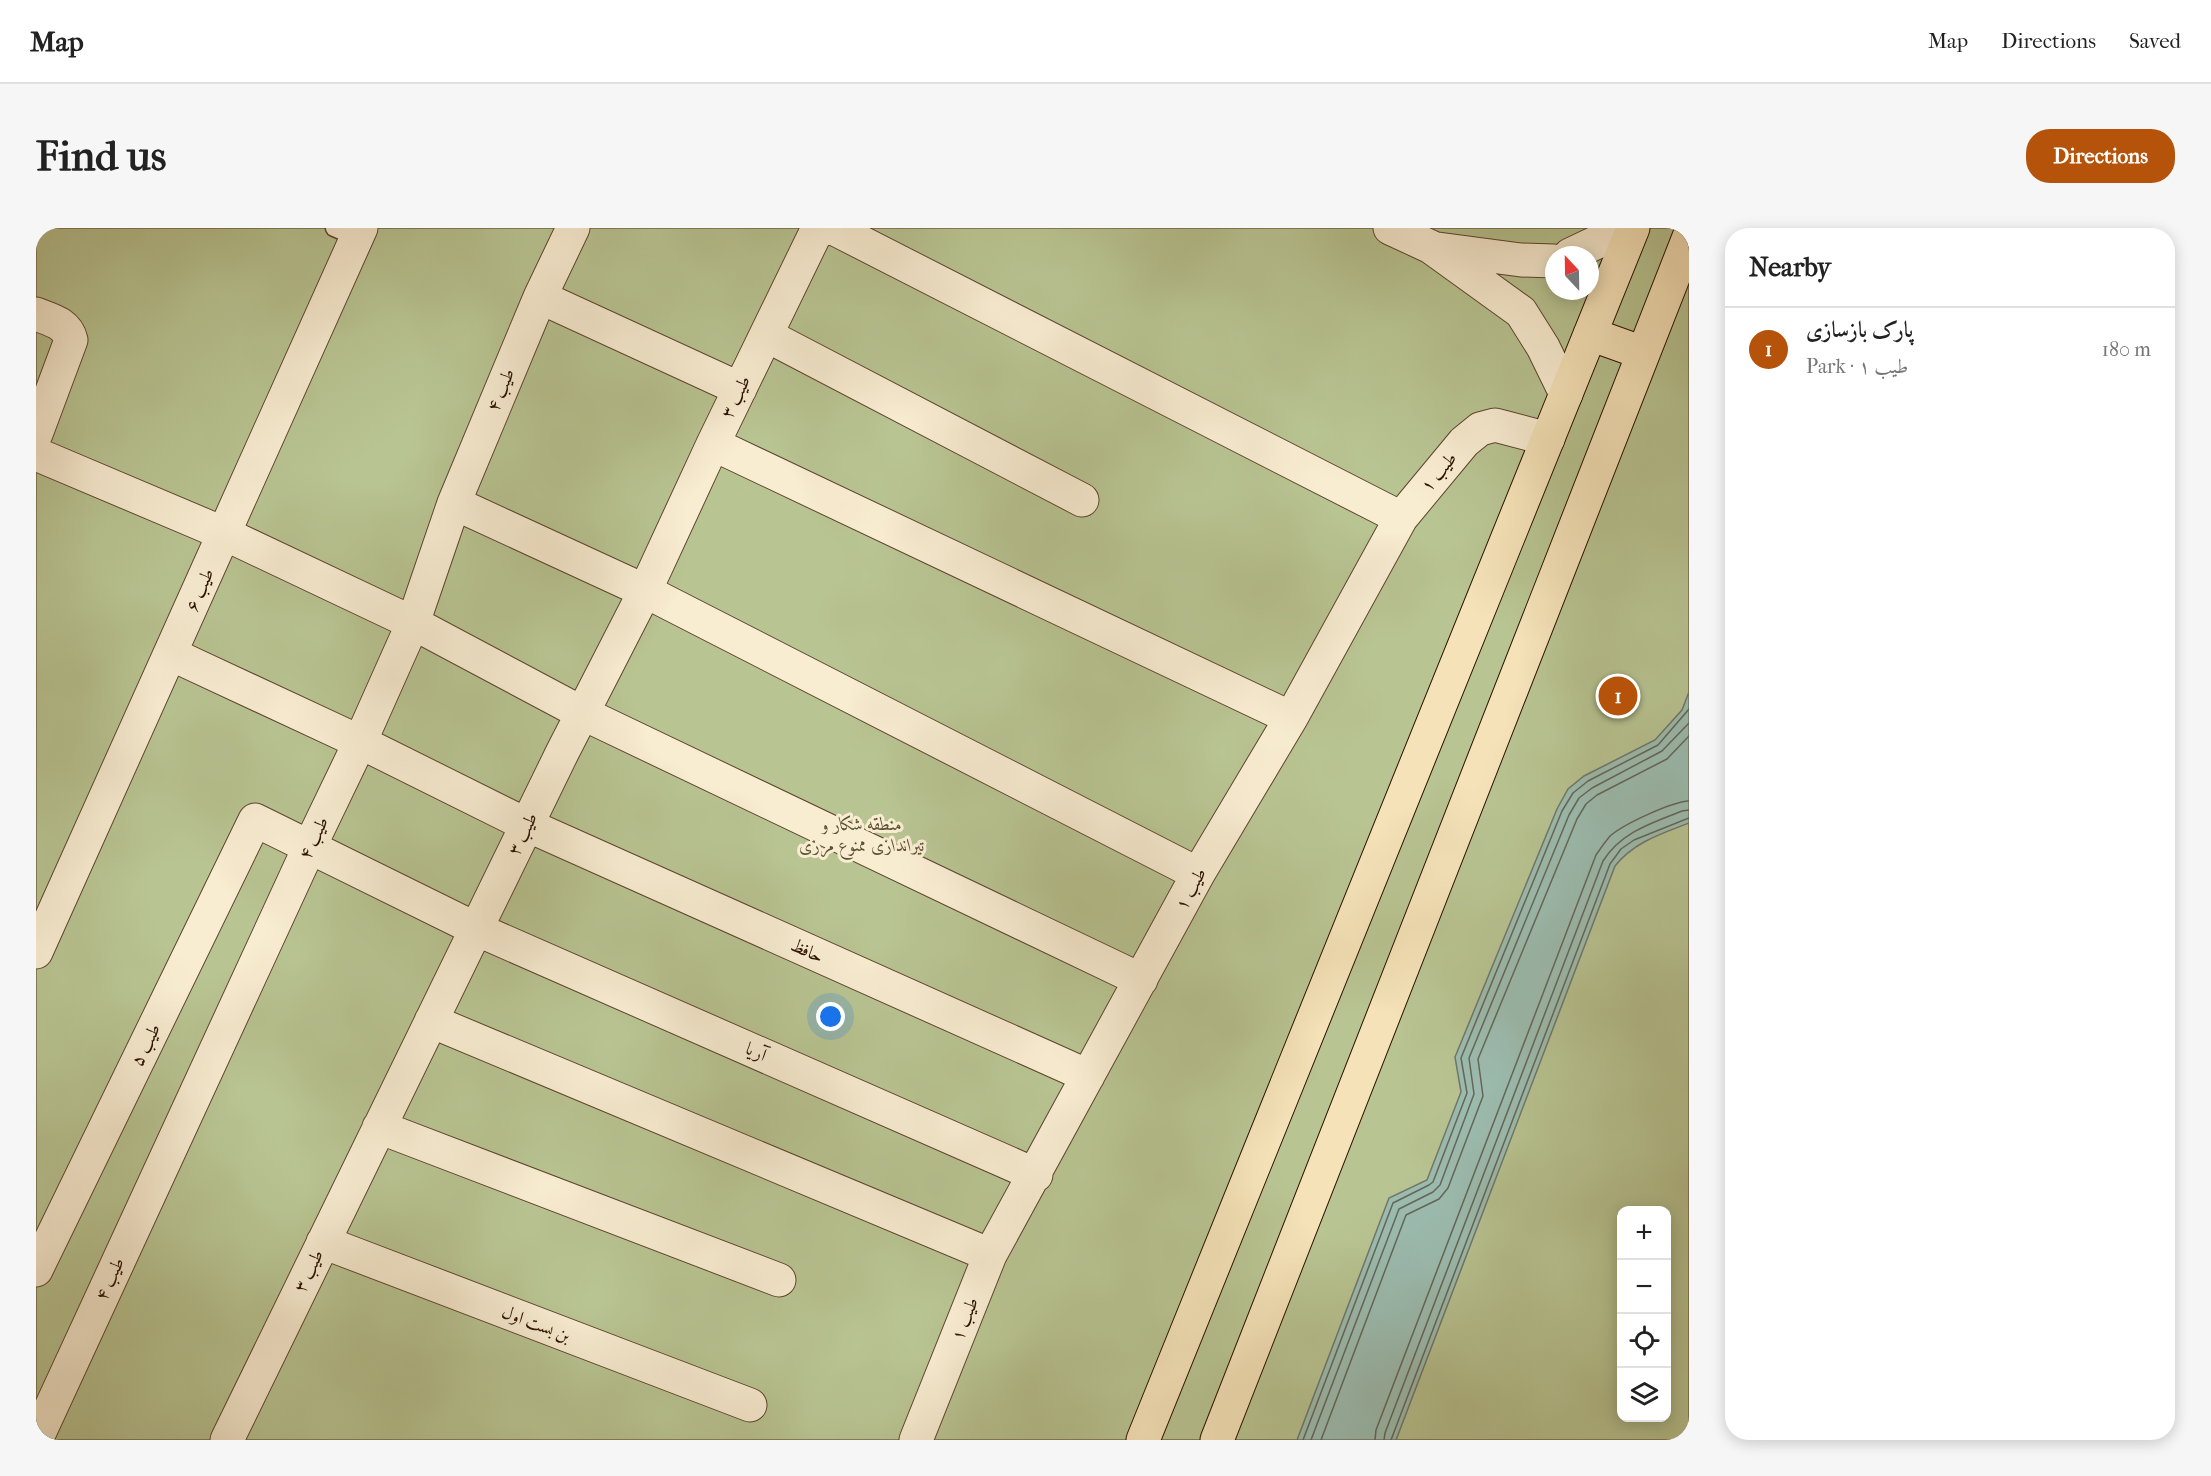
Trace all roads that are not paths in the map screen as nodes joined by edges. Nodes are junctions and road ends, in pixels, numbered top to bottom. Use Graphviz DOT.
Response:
graph roads {
  1 [pos="818,228"];
  2 [pos="833,228"];
  3 [pos="1389,228"];
  4 [pos="1622,228"];
  5 [pos="1633,228"];
  6 [pos="351,231"];
  7 [pos="563,232"];
  8 [pos="1689,237"];
  9 [pos="1589,246"];
  10 [pos="1431,247"];
  11 [pos="1545,261"];
  12 [pos="540,297"];
  13 [pos="36,314"];
  14 [pos="1590,334"];
  15 [pos="766,335"];
  16 [pos="1643,353"];
  17 [pos="740,389"];
  18 [pos="1566,394"];
  19 [pos="36,434"];
  20 [pos="1548,439"];
  21 [pos="713,444"];
  22 [pos="36,454"];
  23 [pos="1082,500"];
  24 [pos="454,503"];
  25 [pos="1401,518"];
  26 [pos="225,534"];
  27 [pos="645,591"];
  28 [pos="413,623"];
  29 [pos="171,654"];
  30 [pos="582,713"];
  31 [pos="1291,718"];
  32 [pos="360,742"];
  33 [pos="255,820"];
  34 [pos="527,825"];
  35 [pos="309,848"];
  36 [pos="1198,874"];
  37 [pos="476,929"];
  38 [pos="36,952"];
  39 [pos="1141,980"];
  40 [pos="431,1021"];
  41 [pos="1088,1076"];
  42 [pos="379,1127"];
  43 [pos="1036,1175"];
  44 [pos="323,1242"];
  45 [pos="990,1256"];
  46 [pos="36,1270"];
  47 [pos="778,1280"];
  48 [pos="750,1406"];
  49 [pos="36,1440"];
  50 [pos="227,1440"];
  51 [pos="916,1440"];
  52 [pos="1143,1440"];
  53 [pos="1217,1440"];
  1 -- 15 [label="street, طیب ۳"];
  2 -- 25 [label="street"];
  3 -- 10 [label="street"];
  4 -- 9 [label="street"];
  5 -- 14 [label="main road"];
  6 -- 26 [label="street, طیب ۶"];
  7 -- 12 [label="street, طیب ۴"];
  8 -- 16 [label="main road"];
  10 -- 11 [label="street"];
  10 -- 18 [label="street"];
  12 -- 17 [label="street"];
  12 -- 24 [label="street, طیب ۴"];
  13 -- 19 [label="street"];
  14 -- 16 [label="main road"];
  14 -- 18 [label="main road"];
  15 -- 17 [label="street, طیب ۳"];
  15 -- 23 [label="street"];
  16 -- 53 [label="main road"];
  17 -- 21 [label="street, طیب ۳"];
  18 -- 20 [label="main road"];
  20 -- 25 [label="street, طیب ۱"];
  20 -- 52 [label="main road"];
  21 -- 27 [label="street, طیب ۳"];
  21 -- 31 [label="street"];
  22 -- 26 [label="street"];
  24 -- 27 [label="street"];
  24 -- 28 [label="street, طیب ۴"];
  25 -- 31 [label="street, طیب ۱"];
  26 -- 28 [label="street"];
  26 -- 29 [label="street, طیب ۶"];
  27 -- 30 [label="street, طیب ۳"];
  27 -- 36 [label="street"];
  28 -- 30 [label="street"];
  28 -- 32 [label="street, طیب ۴"];
  29 -- 32 [label="street, حافظ"];
  29 -- 38 [label="street, طیب ۶"];
  30 -- 34 [label="street, طیب ۳"];
  30 -- 39 [label="street"];
  31 -- 36 [label="street, طیب ۱"];
  32 -- 34 [label="street, حافظ"];
  32 -- 35 [label="street, طیب ۴"];
  33 -- 35 [label="street, آریا"];
  33 -- 46 [label="street, طیب ۵"];
  34 -- 37 [label="street, طیب ۳"];
  34 -- 41 [label="street, حافظ"];
  35 -- 37 [label="street, آریا"];
  35 -- 49 [label="street, طیب ۴"];
  36 -- 39 [label="street, طیب ۱"];
  37 -- 40 [label="street, طیب ۳"];
  37 -- 43 [label="street, آریا"];
  39 -- 41 [label="street, طیب ۱"];
  40 -- 42 [label="street, طیب ۳"];
  40 -- 45 [label="street"];
  41 -- 43 [label="street, طیب ۱"];
  42 -- 44 [label="street, طیب ۳"];
  42 -- 47 [label="street"];
  43 -- 45 [label="street, طیب ۱"];
  44 -- 48 [label="street, بن بست اول"];
  44 -- 50 [label="street, طیب ۳"];
  45 -- 51 [label="street, طیب ۱"];
}
